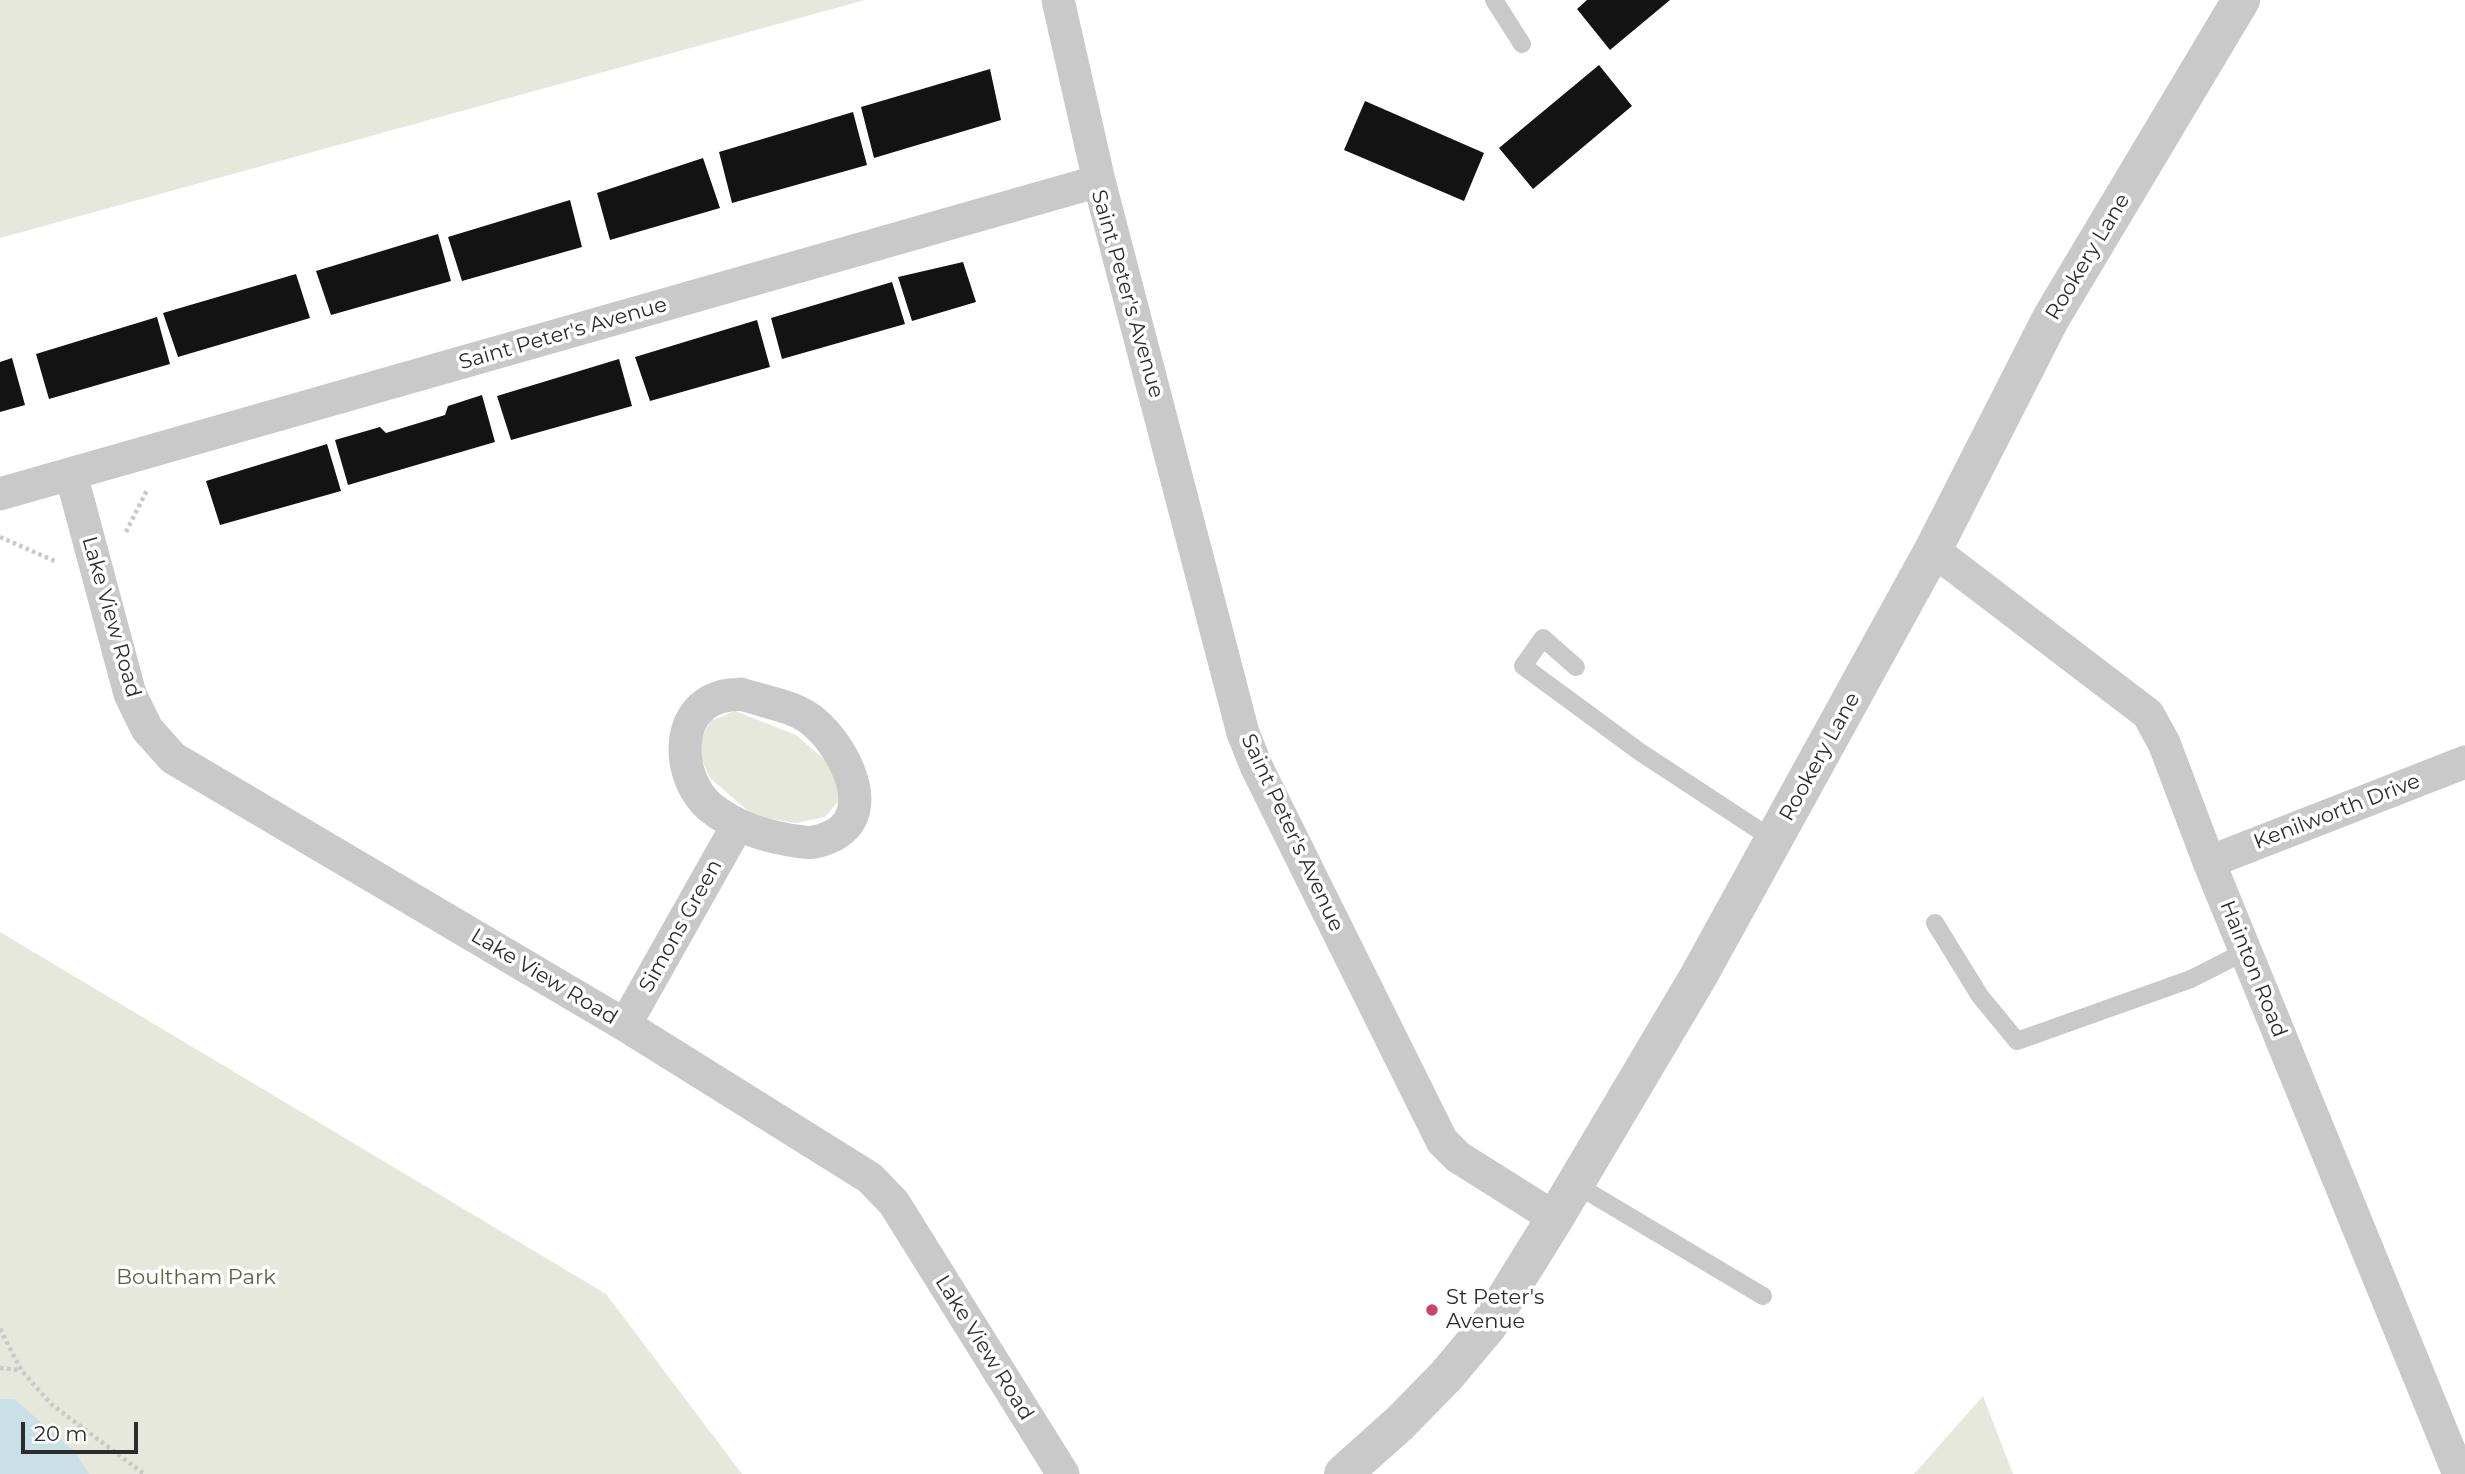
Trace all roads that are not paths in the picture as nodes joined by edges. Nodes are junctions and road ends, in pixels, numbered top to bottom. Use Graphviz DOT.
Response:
graph roads {
  1 [pos="1058,0"];
  2 [pos="1494,0"];
  3 [pos="2241,0"];
  4 [pos="1522,44"];
  5 [pos="1099,181"];
  6 [pos="71,474"];
  7 [pos="0,494"];
  8 [pos="1933,550"];
  9 [pos="1576,667"];
  10 [pos="2465,762"];
  11 [pos="737,826"];
  12 [pos="1774,840"];
  13 [pos="2209,862"];
  14 [pos="1935,923"];
  15 [pos="2246,951"];
  16 [pos="625,1025"];
  17 [pos="1575,1184"];
  18 [pos="1555,1218"];
  19 [pos="1763,1296"];
  20 [pos="1063,1474"];
  21 [pos="1343,1474"];
  22 [pos="2459,1474"];
  1 -- 5 [label="street"];
  2 -- 4 [label="lane"];
  3 -- 8 [label="street, Rookery Lane"];
  5 -- 6 [label="street, Saint Peter's Avenue"];
  5 -- 18 [label="street, Saint Peter's Avenue"];
  6 -- 7 [label="street, Saint Peter's Avenue"];
  6 -- 16 [label="street, Lake View Road"];
  8 -- 12 [label="street, Rookery Lane"];
  8 -- 13 [label="street, Hainton Road"];
  9 -- 12 [label="lane"];
  10 -- 13 [label="street, Kenilworth Drive"];
  11 -- 11 [label="street"];
  11 -- 16 [label="street, Simons Green"];
  12 -- 17 [label="street, Rookery Lane"];
  13 -- 15 [label="street, Hainton Road"];
  14 -- 15 [label="lane"];
  15 -- 22 [label="street, Hainton Road"];
  16 -- 20 [label="street, Lake View Road"];
  17 -- 18 [label="street, Rookery Lane"];
  17 -- 19 [label="lane"];
  18 -- 21 [label="street, Rookery Lane"];
}
